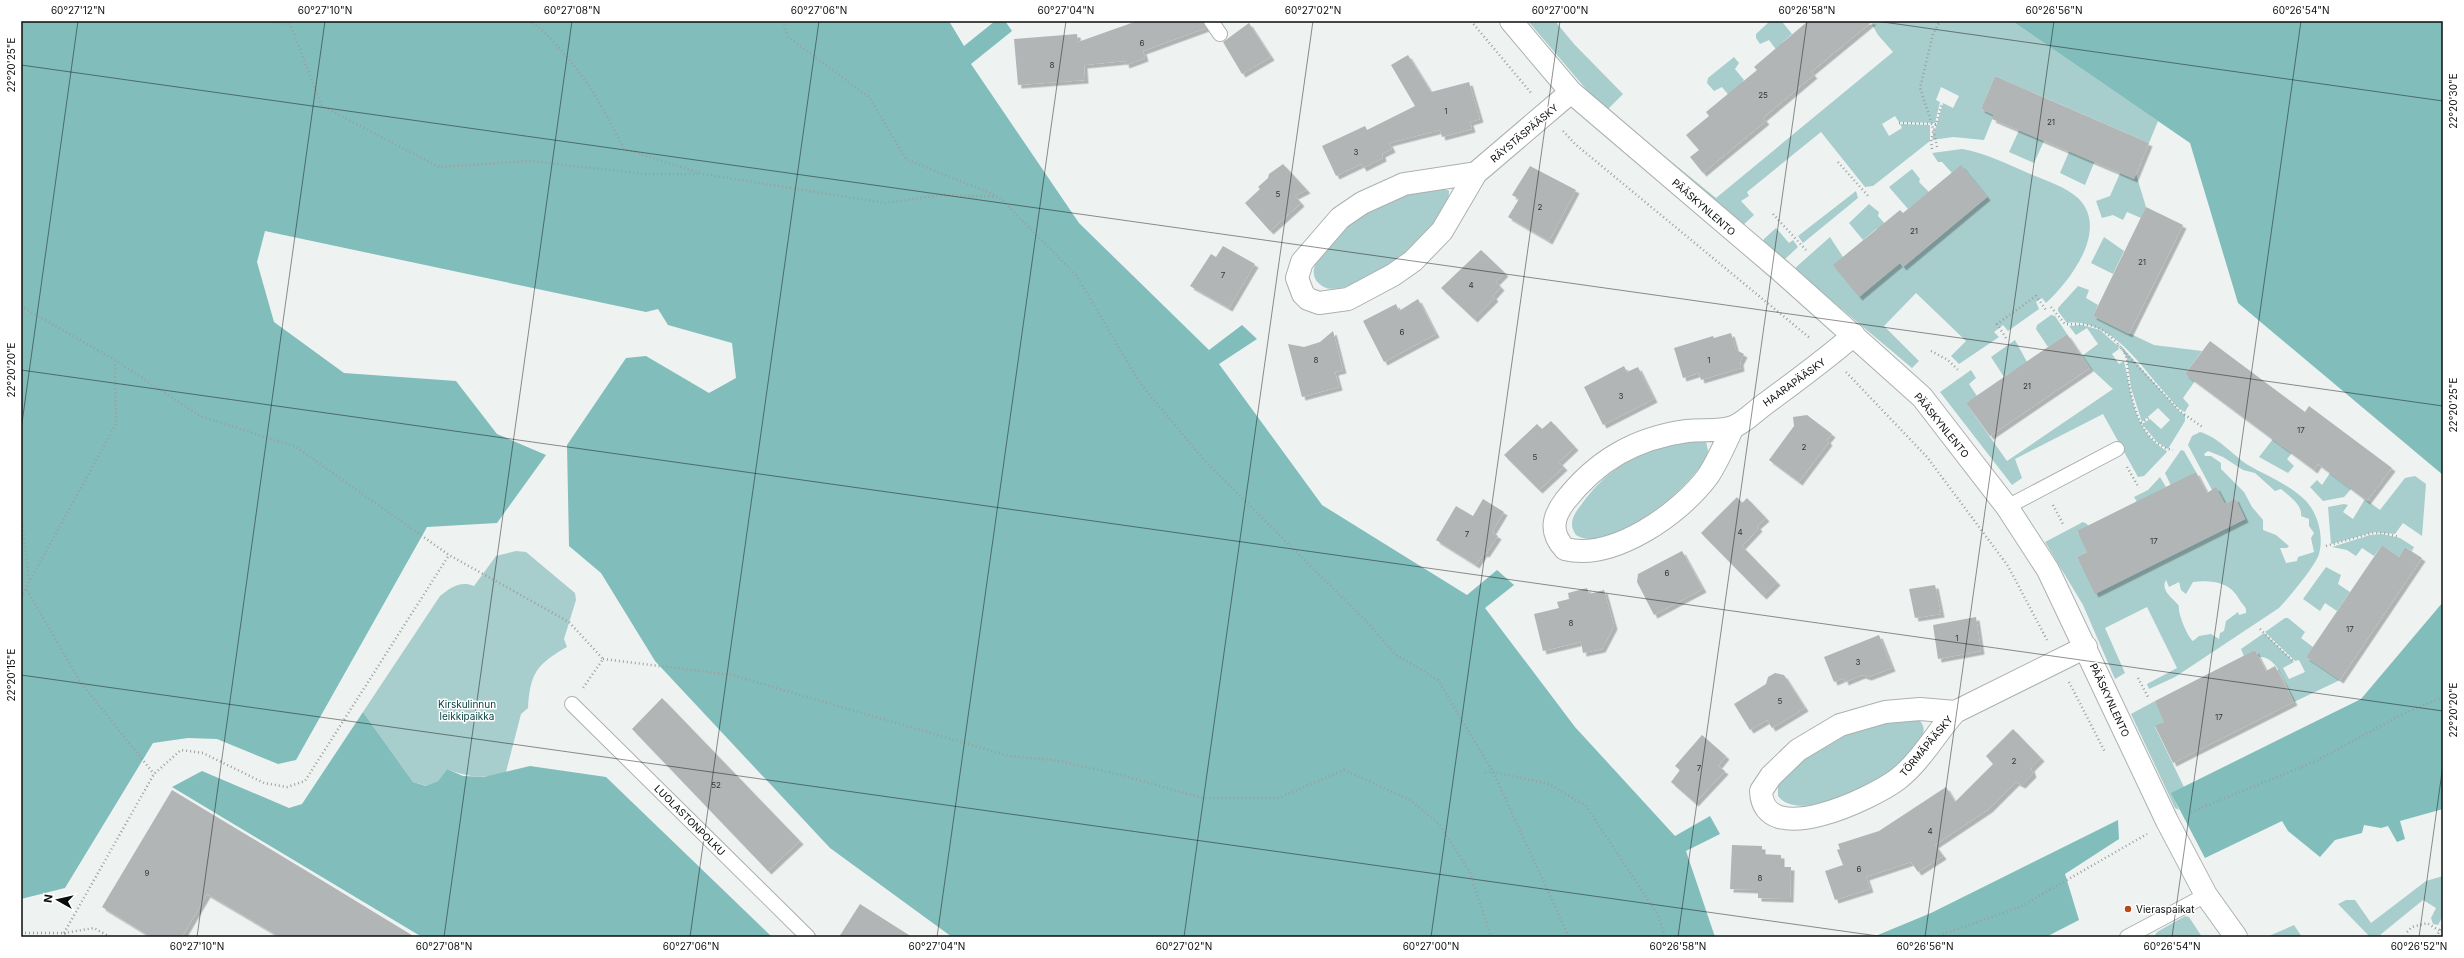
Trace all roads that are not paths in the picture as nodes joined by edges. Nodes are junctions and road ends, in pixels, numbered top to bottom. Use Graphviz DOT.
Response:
graph roads {
  1 [pos="1211,21"];
  2 [pos="1511,21"];
  3 [pos="1220,34"];
  4 [pos="1571,92"];
  5 [pos="1476,173"];
  6 [pos="1854,335"];
  7 [pos="1733,427"];
  8 [pos="2117,449"];
  9 [pos="2007,507"];
  10 [pos="2086,647"];
  11 [pos="572,704"];
  12 [pos="1955,712"];
  13 [pos="2206,894"];
  14 [pos="808,937"];
  15 [pos="2127,937"];
  16 [pos="2236,937"];
  1 -- 3 [label="lane"];
  2 -- 4 [label="street, PÄÄSKYNLENTO"];
  4 -- 5 [label="street, RÄYSTÄSPÄÄSKY"];
  4 -- 6 [label="street, PÄÄSKYNLENTO"];
  5 -- 5 [label="street, RÄYSTÄSPÄÄSKY"];
  6 -- 7 [label="street, HAARAPÄÄSKY"];
  6 -- 9 [label="street, PÄÄSKYNLENTO"];
  7 -- 7 [label="street"];
  8 -- 9 [label="lane"];
  9 -- 10 [label="street, PÄÄSKYNLENTO"];
  10 -- 12 [label="street, TÖRMÄPÄÄSKY"];
  10 -- 13 [label="street, PÄÄSKYNLENTO"];
  11 -- 14 [label="lane, LUOLASTONPOLKU"];
  12 -- 12 [label="street, TÖRMÄPÄÄSKY"];
  13 -- 15 [label="lane"];
  13 -- 16 [label="street, PÄÄSKYNLENTO"];
}
